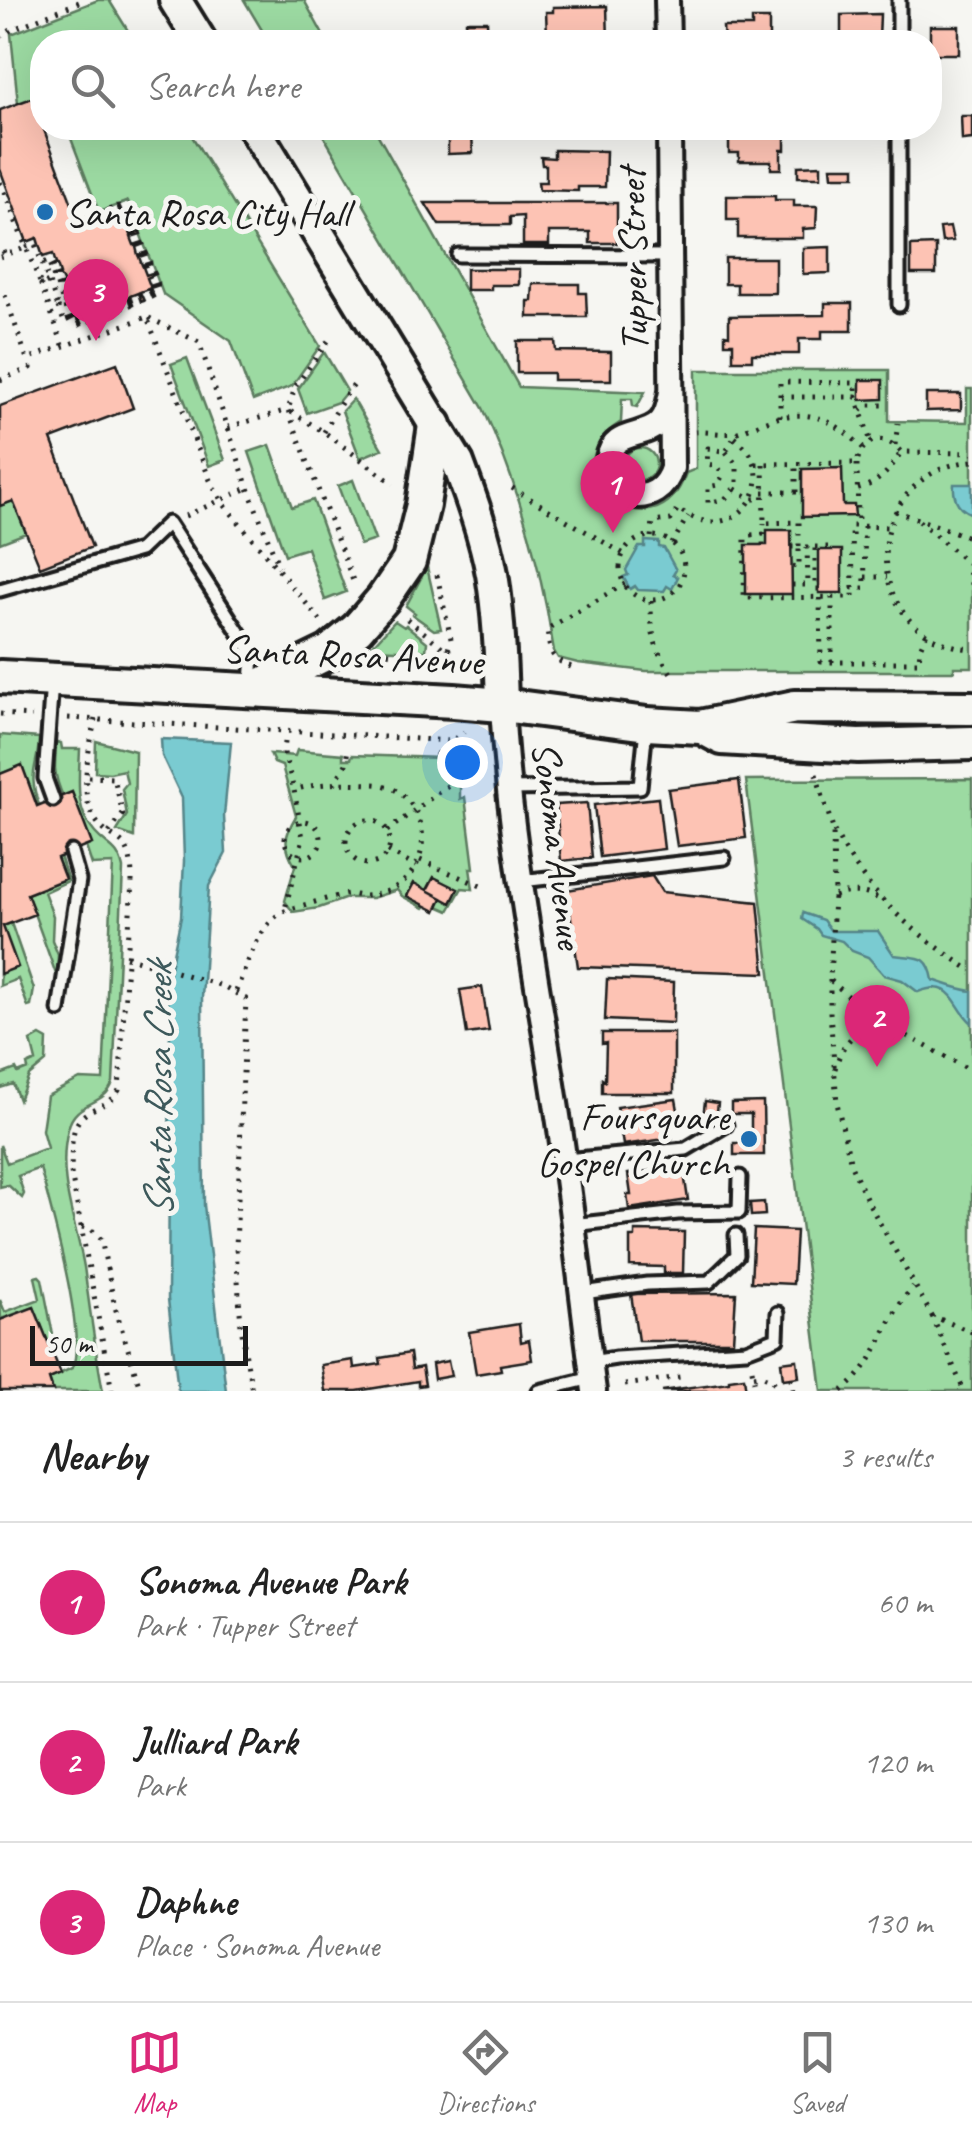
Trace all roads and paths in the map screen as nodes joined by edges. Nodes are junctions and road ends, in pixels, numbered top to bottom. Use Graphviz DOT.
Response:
graph roads {
  1 [pos="84,0"];
  2 [pos="175,0"];
  3 [pos="668,0"];
  4 [pos="899,0"];
  5 [pos="194,30"];
  6 [pos="668,30"];
  7 [pos="899,30"];
  8 [pos="0,37"];
  9 [pos="261,140"];
  10 [pos="669,140"];
  11 [pos="899,140"];
  12 [pos="0,182"];
  13 [pos="26,247"];
  14 [pos="2,255"];
  15 [pos="458,255"];
  16 [pos="670,256"];
  17 [pos="54,259"];
  18 [pos="42,263"];
  19 [pos="49,282"];
  20 [pos="41,285"];
  21 [pos="0,288"];
  22 [pos="2,296"];
  23 [pos="70,300"];
  24 [pos="57,305"];
  25 [pos="899,305"];
  26 [pos="147,317"];
  27 [pos="63,319"];
  28 [pos="328,341"];
  29 [pos="64,346"];
  30 [pos="27,359"];
  31 [pos="0,380"];
  32 [pos="834,382"];
  33 [pos="354,385"];
  34 [pos="671,392"];
  35 [pos="780,396"];
  36 [pos="834,397"];
  37 [pos="856,397"];
  38 [pos="884,406"];
  39 [pos="288,410"];
  40 [pos="861,410"];
  41 [pos="780,417"];
  42 [pos="898,423"];
  43 [pos="435,424"];
  44 [pos="228,427"];
  45 [pos="324,432"];
  46 [pos="691,432"];
  47 [pos="732,436"];
  48 [pos="871,442"];
  49 [pos="895,445"];
  50 [pos="863,448"];
  51 [pos="726,452"];
  52 [pos="901,452"];
  53 [pos="972,453"];
  54 [pos="972,461"];
  55 [pos="796,463"];
  56 [pos="857,463"];
  57 [pos="759,464"];
  58 [pos="248,488"];
  59 [pos="401,488"];
  60 [pos="512,488"];
  61 [pos="735,489"];
  62 [pos="858,489"];
  63 [pos="763,496"];
  64 [pos="752,498"];
  65 [pos="222,502"];
  66 [pos="895,511"];
  67 [pos="688,516"];
  68 [pos="919,521"];
  69 [pos="168,522"];
  70 [pos="764,522"];
  71 [pos="861,526"];
  72 [pos="888,527"];
  73 [pos="764,534"];
  74 [pos="651,536"];
  75 [pos="972,538"];
  76 [pos="672,544"];
  77 [pos="764,545"];
  78 [pos="795,547"];
  79 [pos="811,547"];
  80 [pos="831,550"];
  81 [pos="624,554"];
  82 [pos="435,564"];
  83 [pos="792,566"];
  84 [pos="282,574"];
  85 [pos="864,576"];
  86 [pos="887,577"];
  87 [pos="625,584"];
  88 [pos="792,585"];
  89 [pos="853,588"];
  90 [pos="819,589"];
  91 [pos="0,590"];
  92 [pos="972,591"];
  93 [pos="832,597"];
  94 [pos="359,598"];
  95 [pos="820,598"];
  96 [pos="651,600"];
  97 [pos="400,614"];
  98 [pos="331,633"];
  99 [pos="927,634"];
  100 [pos="972,649"];
  101 [pos="449,650"];
  102 [pos="368,652"];
  103 [pos="445,659"];
  104 [pos="832,662"];
  105 [pos="571,667"];
  106 [pos="673,676"];
  107 [pos="0,677"];
  108 [pos="52,680"];
  109 [pos="251,690"];
  110 [pos="502,705"];
  111 [pos="972,708"];
  112 [pos="0,714"];
  113 [pos="50,717"];
  114 [pos="95,719"];
  115 [pos="647,724"];
  116 [pos="700,728"];
  117 [pos="285,742"];
  118 [pos="972,743"];
  119 [pos="348,747"];
  120 [pos="435,753"];
  121 [pos="464,757"];
  122 [pos="816,774"];
  123 [pos="86,776"];
  124 [pos="459,777"];
  125 [pos="469,782"];
  126 [pos="334,784"];
  127 [pos="508,789"];
  128 [pos="294,790"];
  129 [pos="53,800"];
  130 [pos="416,810"];
  131 [pos="300,822"];
  132 [pos="833,828"];
  133 [pos="387,831"];
  134 [pos="108,832"];
  135 [pos="388,851"];
  136 [pos="71,852"];
  137 [pos="300,858"];
  138 [pos="724,858"];
  139 [pos="418,864"];
  140 [pos="521,881"];
  141 [pos="481,886"];
  142 [pos="834,896"];
  143 [pos="880,900"];
  144 [pos="285,909"];
  145 [pos="126,957"];
  146 [pos="972,971"];
  147 [pos="830,980"];
  148 [pos="236,992"];
  149 [pos="59,1010"];
  150 [pos="884,1023"];
  151 [pos="972,1071"];
  152 [pos="834,1072"];
  153 [pos="726,1125"];
  154 [pos="565,1160"];
  155 [pos="740,1177"];
  156 [pos="572,1225"];
  157 [pos="82,1227"];
  158 [pos="736,1234"];
  159 [pos="914,1286"];
  160 [pos="583,1292"];
  161 [pos="778,1313"];
  162 [pos="932,1316"];
  163 [pos="972,1332"];
  164 [pos="752,1366"];
  165 [pos="754,1376"];
  166 [pos="593,1377"];
  167 [pos="679,1377"];
  168 [pos="791,1378"];
  169 [pos="624,1385"];
  170 [pos="112,1391"];
  171 [pos="142,1391"];
  172 [pos="252,1391"];
  173 [pos="538,1391"];
  174 [pos="756,1391"];
  175 [pos="779,1391"];
  176 [pos="793,1391"];
  177 [pos="842,1391"];
  178 [pos="964,1391"];
  1 -- 8 [label="path"];
  2 -- 5 [label="street"];
  3 -- 6 [label="street"];
  4 -- 7 [label="lane"];
  9 -- 43 [label="street, Sonoma Avenue"];
  10 -- 16 [label="street, Tupper Street"];
  11 -- 25 [label="lane"];
  12 -- 13 [label="path"];
  13 -- 14 [label="path"];
  13 -- 18 [label="path"];
  13 -- 20 [label="path"];
  15 -- 16 [label="lane"];
  16 -- 34 [label="street, Tupper Street"];
  17 -- 18 [label="path"];
  18 -- 19 [label="path"];
  19 -- 20 [label="path"];
  19 -- 24 [label="path"];
  20 -- 29 [label="path"];
  21 -- 22 [label="path"];
  22 -- 30 [label="path"];
  23 -- 24 [label="path"];
  24 -- 27 [label="path"];
  26 -- 29 [label="path"];
  26 -- 44 [label="path"];
  26 -- 65 [label="path"];
  28 -- 39 [label="path"];
  29 -- 30 [label="path"];
  30 -- 31 [label="path"];
  32 -- 35 [label="path"];
  32 -- 36 [label="path"];
  32 -- 37 [label="path"];
  33 -- 45 [label="path"];
  35 -- 36 [label="path"];
  35 -- 41 [label="path"];
  36 -- 37 [label="path"];
  37 -- 40 [label="path"];
  38 -- 40 [label="path"];
  39 -- 44 [label="path"];
  39 -- 45 [label="path"];
  39 -- 94 [label="path"];
  40 -- 48 [label="path"];
  41 -- 47 [label="path"];
  41 -- 50 [label="path"];
  42 -- 49 [label="path"];
  43 -- 109 [label="main road"];
  43 -- 110 [label="street, Sonoma Avenue"];
  44 -- 58 [label="path"];
  45 -- 59 [label="path"];
  46 -- 47 [label="path"];
  47 -- 51 [label="path"];
  47 -- 57 [label="path"];
  48 -- 49 [label="path"];
  48 -- 50 [label="path"];
  49 -- 52 [label="path"];
  50 -- 56 [label="path"];
  51 -- 61 [label="path"];
  51 -- 61 [label="path"];
  52 -- 53 [label="path"];
  52 -- 62 [label="path"];
  54 -- 66 [label="path"];
  55 -- 56 [label="path"];
  55 -- 57 [label="path"];
  55 -- 63 [label="path"];
  56 -- 62 [label="path"];
  57 -- 63 [label="path"];
  57 -- 64 [label="path"];
  58 -- 65 [label="path"];
  58 -- 84 [label="path"];
  60 -- 81 [label="path"];
  61 -- 64 [label="path"];
  62 -- 71 [label="path"];
  63 -- 64 [label="path"];
  63 -- 70 [label="path"];
  64 -- 67 [label="path"];
  65 -- 69 [label="path"];
  65 -- 84 [label="path"];
  66 -- 68 [label="path"];
  66 -- 72 [label="path"];
  67 -- 74 [label="path"];
  67 -- 76 [label="path"];
  68 -- 75 [label="path"];
  68 -- 92 [label="path"];
  69 -- 91 [label="lane"];
  69 -- 109 [label="lane"];
  70 -- 73 [label="path"];
  70 -- 78 [label="path"];
  71 -- 72 [label="path"];
  71 -- 85 [label="path"];
  71 -- 89 [label="path"];
  72 -- 86 [label="path"];
  73 -- 77 [label="path"];
  73 -- 95 [label="path"];
  74 -- 76 [label="path"];
  74 -- 81 [label="path"];
  76 -- 96 [label="path"];
  78 -- 79 [label="path"];
  78 -- 83 [label="path"];
  79 -- 80 [label="path"];
  79 -- 88 [label="path"];
  79 -- 90 [label="path"];
  81 -- 87 [label="path"];
  82 -- 101 [label="path"];
  84 -- 98 [label="path"];
  85 -- 86 [label="path"];
  85 -- 89 [label="path"];
  86 -- 99 [label="path"];
  87 -- 96 [label="path"];
  87 -- 105 [label="path"];
  89 -- 93 [label="path"];
  93 -- 95 [label="path"];
  93 -- 104 [label="path"];
  95 -- 104 [label="path"];
  96 -- 106 [label="path"];
  97 -- 101 [label="path"];
  99 -- 100 [label="path"];
  99 -- 104 [label="path"];
  101 -- 102 [label="path"];
  101 -- 103 [label="path"];
  107 -- 108 [label="main road, Santa Rosa Avenue"];
  108 -- 109 [label="main road, Santa Rosa Avenue"];
  108 -- 113 [label="lane"];
  109 -- 110 [label="main road, Santa Rosa Avenue"];
  110 -- 114 [label="path"];
  110 -- 115 [label="main road, Santa Rosa Avenue"];
  110 -- 127 [label="street, Sonoma Avenue"];
  111 -- 116 [label="main road, Santa Rosa Avenue"];
  112 -- 113 [label="path"];
  113 -- 114 [label="path"];
  113 -- 129 [label="lane"];
  114 -- 123 [label="path"];
  115 -- 116 [label="main road, Santa Rosa Avenue"];
  115 -- 127 [label="lane"];
  116 -- 118 [label="main road, Santa Rosa Avenue"];
  117 -- 128 [label="path"];
  119 -- 126 [label="path"];
  120 -- 124 [label="path"];
  121 -- 124 [label="path"];
  122 -- 132 [label="path"];
  123 -- 134 [label="path"];
  123 -- 134 [label="path"];
  124 -- 125 [label="path"];
  124 -- 130 [label="path"];
  126 -- 128 [label="path"];
  126 -- 130 [label="path"];
  127 -- 140 [label="street, Sonoma Avenue"];
  128 -- 131 [label="path"];
  130 -- 133 [label="path"];
  130 -- 139 [label="path"];
  131 -- 137 [label="path"];
  131 -- 137 [label="path"];
  131 -- 137 [label="path"];
  132 -- 142 [label="path"];
  132 -- 143 [label="path"];
  133 -- 135 [label="path"];
  133 -- 135 [label="path"];
  134 -- 145 [label="path"];
  135 -- 139 [label="path"];
  136 -- 149 [label="lane"];
  137 -- 144 [label="path"];
  138 -- 140 [label="lane"];
  139 -- 141 [label="path"];
  139 -- 144 [label="path"];
  140 -- 154 [label="street, Sonoma Avenue"];
  142 -- 143 [label="path"];
  142 -- 147 [label="path"];
  143 -- 146 [label="path"];
  144 -- 148 [label="path"];
  145 -- 148 [label="path"];
  145 -- 157 [label="path"];
  147 -- 150 [label="path"];
  147 -- 152 [label="path"];
  148 -- 172 [label="path"];
  150 -- 151 [label="path"];
  150 -- 152 [label="path"];
  152 -- 159 [label="path"];
  153 -- 154 [label="lane"];
  154 -- 156 [label="street, Sonoma Avenue"];
  155 -- 156 [label="lane"];
  156 -- 160 [label="street, Sonoma Avenue"];
  157 -- 170 [label="path"];
  157 -- 171 [label="path"];
  158 -- 160 [label="lane"];
  159 -- 162 [label="path"];
  159 -- 177 [label="path"];
  160 -- 166 [label="street, Sonoma Avenue"];
  161 -- 166 [label="lane"];
  162 -- 163 [label="path"];
  162 -- 178 [label="path"];
  164 -- 165 [label="path"];
  165 -- 174 [label="path"];
  165 -- 175 [label="path"];
  166 -- 173 [label="lane"];
  167 -- 169 [label="path"];
  168 -- 176 [label="path"];
}
